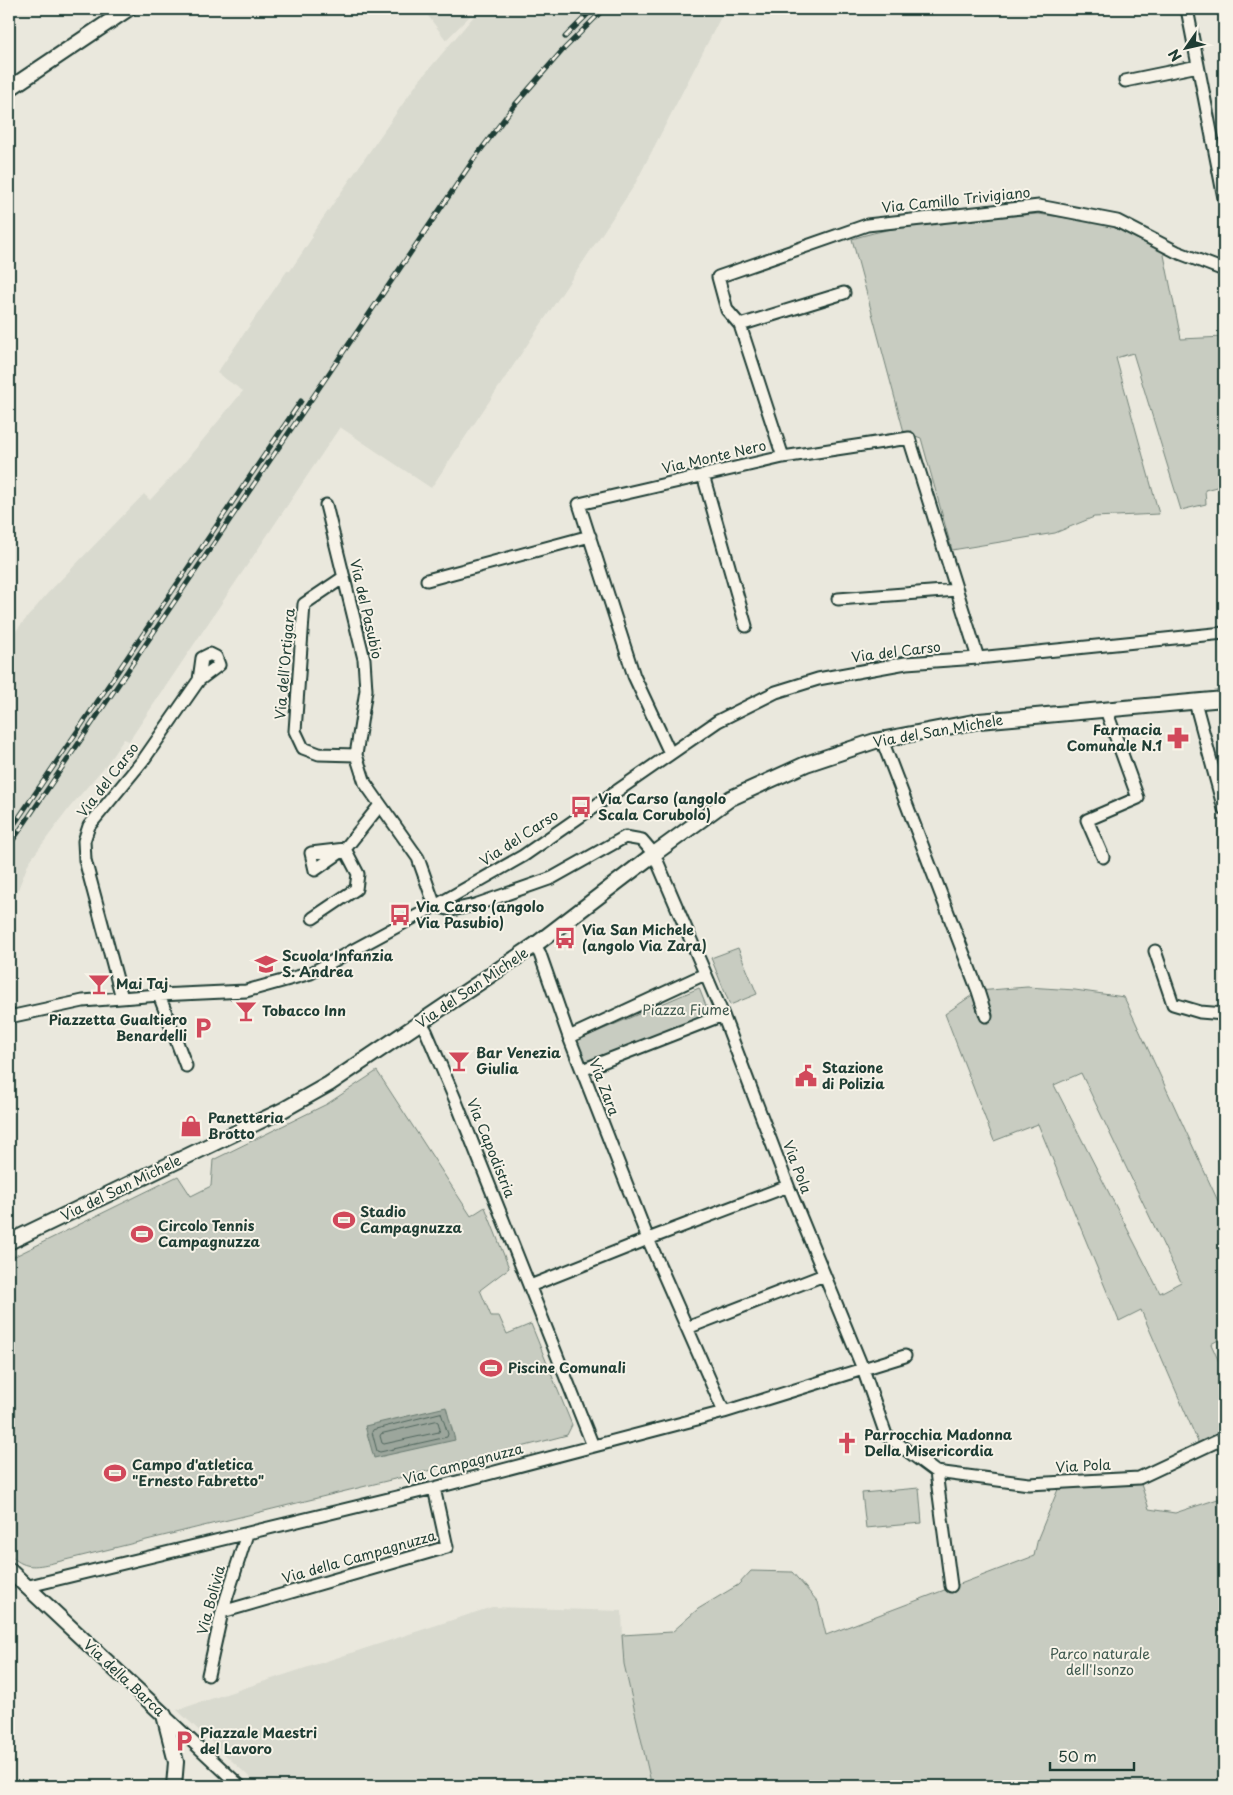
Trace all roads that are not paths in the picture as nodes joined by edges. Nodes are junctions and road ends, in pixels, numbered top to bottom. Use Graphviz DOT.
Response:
graph roads {
  1 [pos="128,9"];
  2 [pos="1187,9"];
  3 [pos="1198,66"];
  4 [pos="1125,82"];
  5 [pos="9,89"];
  6 [pos="1224,195"];
  7 [pos="1224,270"];
  8 [pos="718,277"];
  9 [pos="844,293"];
  10 [pos="740,325"];
  11 [pos="782,457"];
  12 [pos="703,475"];
  13 [pos="326,505"];
  14 [pos="590,536"];
  15 [pos="344,577"];
  16 [pos="427,580"];
  17 [pos="957,590"];
  18 [pos="838,599"];
  19 [pos="746,626"];
  20 [pos="1224,633"];
  21 [pos="978,658"];
  22 [pos="200,680"];
  23 [pos="1224,699"];
  24 [pos="1195,702"];
  25 [pos="1106,710"];
  26 [pos="882,740"];
  27 [pos="670,753"];
  28 [pos="356,755"];
  29 [pos="380,805"];
  30 [pos="1224,809"];
  31 [pos="654,854"];
  32 [pos="1103,857"];
  33 [pos="436,906"];
  34 [pos="312,918"];
  35 [pos="535,946"];
  36 [pos="1155,951"];
  37 [pos="705,974"];
  38 [pos="161,995"];
  39 [pos="122,998"];
  40 [pos="1224,1014"];
  41 [pos="723,1015"];
  42 [pos="986,1016"];
  43 [pos="9,1017"];
  44 [pos="421,1023"];
  45 [pos="569,1037"];
  46 [pos="186,1066"];
  47 [pos="582,1070"];
  48 [pos="788,1186"];
  49 [pos="648,1239"];
  50 [pos="9,1242"];
  51 [pos="824,1275"];
  52 [pos="530,1286"];
  53 [pos="687,1328"];
  54 [pos="905,1356"];
  55 [pos="863,1369"];
  56 [pos="724,1412"];
  57 [pos="1224,1438"];
  58 [pos="593,1446"];
  59 [pos="936,1472"];
  60 [pos="434,1488"];
  61 [pos="247,1534"];
  62 [pos="9,1570"];
  63 [pos="952,1586"];
  64 [pos="24,1587"];
  65 [pos="222,1612"];
  66 [pos="208,1674"];
  67 [pos="164,1715"];
  68 [pos="174,1786"];
  69 [pos="240,1786"];
  1 -- 5 [label="main road"];
  2 -- 3 [label="street"];
  3 -- 4 [label="street"];
  3 -- 6 [label="street"];
  7 -- 8 [label="street, Via Camillo Trivigiano"];
  8 -- 10 [label="street, Via Monte Nero"];
  9 -- 10 [label="street"];
  10 -- 11 [label="street, Via Monte Nero"];
  11 -- 12 [label="street, Via Monte Nero"];
  11 -- 17 [label="street"];
  12 -- 14 [label="street, Via Monte Nero"];
  12 -- 19 [label="street"];
  13 -- 15 [label="street, Via del Pasubio"];
  14 -- 16 [label="street"];
  14 -- 27 [label="street, Via Monte Nero"];
  15 -- 28 [label="street, Via del Pasubio"];
  15 -- 28 [label="street, Via dell'Ortigara"];
  17 -- 18 [label="street"];
  17 -- 21 [label="street"];
  20 -- 21 [label="street, Via del Carso"];
  21 -- 27 [label="street, Via del Carso"];
  22 -- 39 [label="street, Via del Carso"];
  23 -- 24 [label="main road, Via del San Michele"];
  24 -- 25 [label="main road, Via del San Michele"];
  24 -- 30 [label="street"];
  25 -- 26 [label="main road, Via del San Michele"];
  25 -- 32 [label="street"];
  26 -- 31 [label="main road, Via del San Michele"];
  26 -- 42 [label="street"];
  27 -- 33 [label="street, Via del Carso"];
  28 -- 29 [label="street, Via del Pasubio"];
  29 -- 33 [label="street, Via del Pasubio"];
  29 -- 34 [label="street"];
  31 -- 33 [label="street"];
  31 -- 35 [label="main road, Via del San Michele"];
  31 -- 37 [label="street, Via Pola"];
  33 -- 38 [label="street, Via del Carso"];
  35 -- 44 [label="main road, Via del San Michele"];
  35 -- 45 [label="street, Via Zara"];
  36 -- 40 [label="street"];
  37 -- 41 [label="street, Via Pola"];
  37 -- 45 [label="street"];
  38 -- 39 [label="street, Via del Carso"];
  38 -- 46 [label="street"];
  39 -- 43 [label="street, Via del Carso"];
  41 -- 47 [label="street"];
  41 -- 48 [label="street, Via Pola"];
  44 -- 50 [label="main road, Via del San Michele"];
  44 -- 52 [label="street, Via Capodistria"];
  45 -- 47 [label="street, Via Zara"];
  47 -- 49 [label="street, Via Zara"];
  48 -- 49 [label="street"];
  48 -- 51 [label="street, Via Pola"];
  49 -- 52 [label="street"];
  49 -- 53 [label="street, Via Zara"];
  51 -- 53 [label="street"];
  51 -- 55 [label="street, Via Pola"];
  52 -- 58 [label="street, Via Capodistria"];
  53 -- 56 [label="street, Via Zara"];
  54 -- 55 [label="street, Via Campagnuzza"];
  55 -- 56 [label="street, Via Campagnuzza"];
  55 -- 59 [label="street, Via Pola"];
  56 -- 58 [label="street, Via Campagnuzza"];
  57 -- 59 [label="street, Via Pola"];
  58 -- 60 [label="street, Via Campagnuzza"];
  59 -- 63 [label="street"];
  60 -- 61 [label="street, Via Campagnuzza"];
  60 -- 65 [label="street, Via della Campagnuzza"];
  61 -- 64 [label="street, Via Campagnuzza"];
  61 -- 65 [label="street, Via Bolivia"];
  62 -- 64 [label="main road, Via della Barca"];
  64 -- 67 [label="main road, Via della Barca"];
  65 -- 66 [label="street, Via Bolivia"];
  67 -- 68 [label="main road"];
  67 -- 69 [label="street, Via della Barca"];
}
